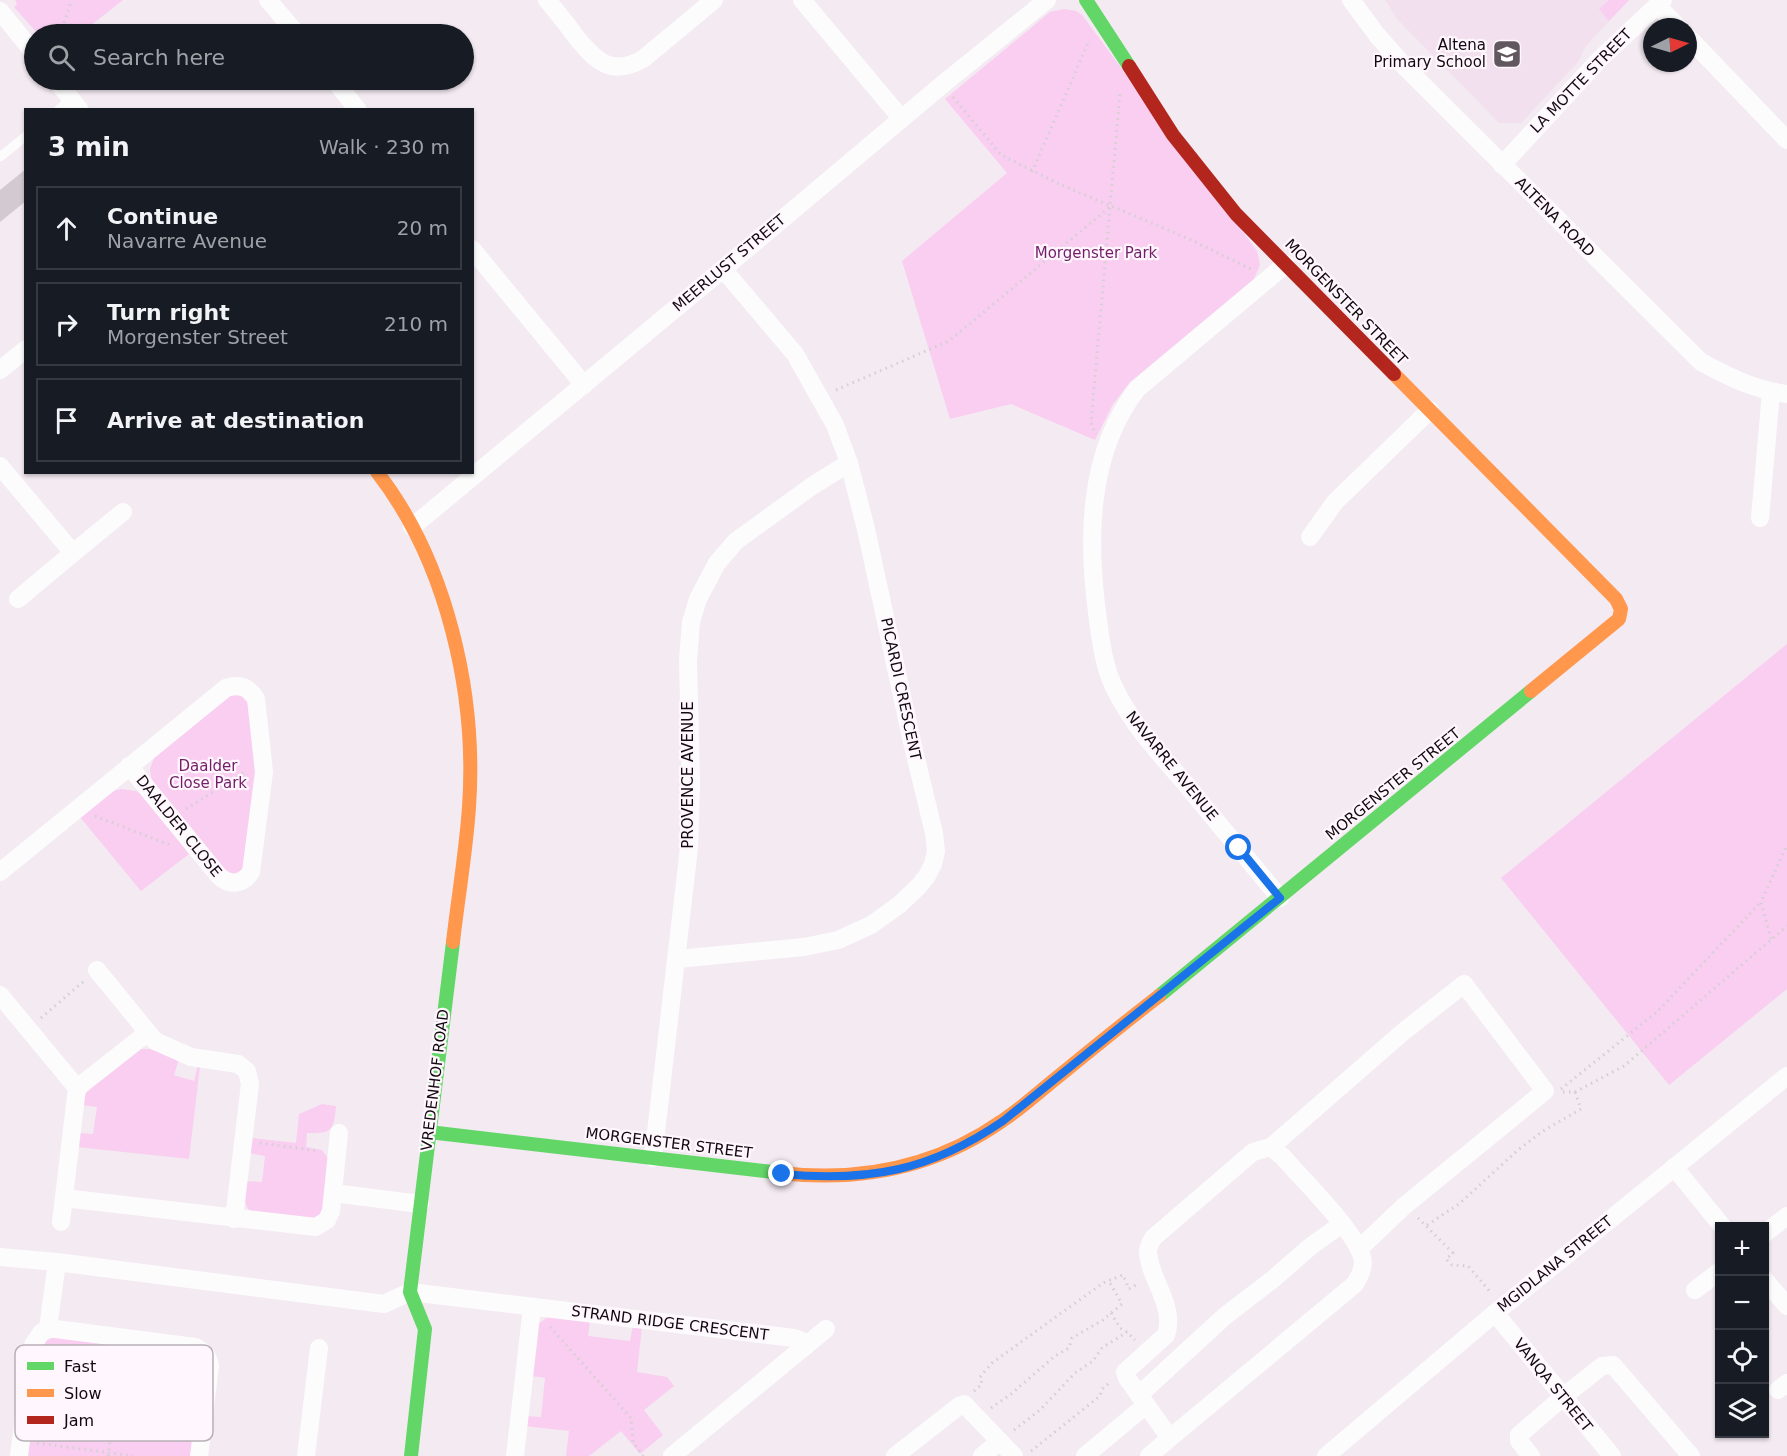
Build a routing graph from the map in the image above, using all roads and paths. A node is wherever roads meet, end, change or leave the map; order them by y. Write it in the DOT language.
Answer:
graph roads {
  1 [pos="72,0"];
  2 [pos="268,0"];
  3 [pos="547,0"];
  4 [pos="714,0"];
  5 [pos="802,0"];
  6 [pos="1047,0"];
  7 [pos="1086,0"];
  8 [pos="1350,0"];
  9 [pos="1660,3"];
  10 [pos="0,11"];
  11 [pos="1671,18"];
  12 [pos="1098,19"];
  13 [pos="64,24"];
  14 [pos="288,24"];
  15 [pos="24,41"];
  16 [pos="1697,47"];
  17 [pos="1131,71"];
  18 [pos="942,84"];
  19 [pos="61,90"];
  20 [pos="342,90"];
  21 [pos="70,106"];
  22 [pos="356,108"];
  23 [pos="901,118"];
  24 [pos="24,138"];
  25 [pos="1787,140"];
  26 [pos="0,157"];
  27 [pos="1502,165"];
  28 [pos="1032,171"];
  29 [pos="1111,206"];
  30 [pos="474,251"];
  31 [pos="1286,264"];
  32 [pos="723,269"];
  33 [pos="1264,283"];
  34 [pos="24,351"];
  35 [pos="0,370"];
  36 [pos="584,385"];
  37 [pos="1779,393"];
  38 [pos="820,396"];
  39 [pos="1430,410"];
  40 [pos="1104,454"];
  41 [pos="849,463"];
  42 [pos="0,466"];
  43 [pos="379,474"];
  44 [pos="123,513"];
  45 [pos="1760,518"];
  46 [pos="412,527"];
  47 [pos="1310,537"];
  48 [pos="73,554"];
  49 [pos="18,599"];
  50 [pos="263,760"];
  51 [pos="129,766"];
  52 [pos="81,806"];
  53 [pos="171,818"];
  54 [pos="1787,846"];
  55 [pos="196,848"];
  56 [pos="0,872"];
  57 [pos="1280,898"];
  58 [pos="1761,902"];
  59 [pos="1787,926"];
  60 [pos="1771,939"];
  61 [pos="677,959"];
  62 [pos="97,970"];
  63 [pos="0,995"];
  64 [pos="28,1029"];
  65 [pos="147,1033"];
  66 [pos="1787,1076"];
  67 [pos="77,1088"];
  68 [pos="1575,1092"];
  69 [pos="429,1132"];
  70 [pos="339,1133"];
  71 [pos="243,1142"];
  72 [pos="1271,1147"];
  73 [pos="337,1154"];
  74 [pos="653,1158"];
  75 [pos="1674,1167"];
  76 [pos="333,1193"];
  77 [pos="64,1198"];
  78 [pos="420,1204"];
  79 [pos="1403,1207"];
  80 [pos="1787,1216"];
  81 [pos="234,1219"];
  82 [pos="61,1222"];
  83 [pos="1718,1222"];
  84 [pos="1342,1224"];
  85 [pos="1427,1225"];
  86 [pos="1769,1230"];
  87 [pos="1359,1249"];
  88 [pos="0,1257"];
  89 [pos="57,1262"];
  90 [pos="1155,1274"];
  91 [pos="1715,1274"];
  92 [pos="1109,1281"];
  93 [pos="1769,1285"];
  94 [pos="1695,1290"];
  95 [pos="410,1292"];
  96 [pos="1787,1306"];
  97 [pos="532,1307"];
  98 [pos="1112,1312"];
  99 [pos="1495,1313"];
  100 [pos="48,1328"];
  101 [pos="826,1329"];
  102 [pos="1127,1332"];
  103 [pos="123,1338"];
  104 [pos="33,1345"];
  105 [pos="122,1345"];
  106 [pos="179,1345"];
  107 [pos="806,1346"];
  108 [pos="319,1348"];
  109 [pos="1146,1353"];
  110 [pos="1125,1372"];
  111 [pos="1563,1397"];
  112 [pos="1143,1400"];
  113 [pos="964,1404"];
  114 [pos="977,1418"];
  115 [pos="1170,1438"];
  116 [pos="201,1441"];
  117 [pos="1000,1441"];
  118 [pos="20,1449"];
  119 [pos="108,1455"];
  120 [pos="133,1456"];
  121 [pos="199,1456"];
  122 [pos="306,1456"];
  123 [pos="411,1456"];
  124 [pos="515,1456"];
  125 [pos="643,1456"];
  126 [pos="672,1456"];
  127 [pos="895,1456"];
  128 [pos="982,1456"];
  129 [pos="1014,1456"];
  130 [pos="1024,1456"];
  131 [pos="1085,1456"];
  132 [pos="1149,1456"];
  133 [pos="1326,1456"];
  134 [pos="1531,1456"];
  135 [pos="1612,1456"];
  136 [pos="1691,1456"];
  1 -- 13 [label="path"];
  2 -- 14 [label="street"];
  3 -- 4 [label="street"];
  5 -- 23 [label="street"];
  6 -- 18 [label="street, MEERLUST STREET"];
  7 -- 12 [label="street, MORGENSTER STREET"];
  8 -- 27 [label="street, ALTENA ROAD"];
  9 -- 11 [label="street"];
  9 -- 27 [label="street, LA MOTTE STREET"];
  10 -- 15 [label="street"];
  12 -- 17 [label="street, MORGENSTER STREET"];
  12 -- 28 [label="path"];
  16 -- 25 [label="street"];
  17 -- 29 [label="path"];
  17 -- 31 [label="street, MORGENSTER STREET"];
  18 -- 23 [label="street, MEERLUST STREET"];
  18 -- 28 [label="path"];
  19 -- 21 [label="street"];
  20 -- 22 [label="street"];
  23 -- 32 [label="street, MEERLUST STREET"];
  24 -- 26 [label="lane"];
  27 -- 37 [label="street, ALTENA ROAD"];
  28 -- 29 [label="path"];
  29 -- 33 [label="path"];
  29 -- 38 [label="path"];
  29 -- 40 [label="path"];
  30 -- 36 [label="street"];
  31 -- 33 [label="street, NAVARRE AVENUE"];
  31 -- 39 [label="street, MORGENSTER STREET"];
  32 -- 36 [label="street, MEERLUST STREET"];
  32 -- 38 [label="street, PICARDI CRESCENT"];
  33 -- 40 [label="street, NAVARRE AVENUE"];
  34 -- 35 [label="street"];
  36 -- 46 [label="street, MEERLUST STREET"];
  37 -- 45 [label="street"];
  38 -- 41 [label="street, PICARDI CRESCENT"];
  39 -- 47 [label="street"];
  39 -- 57 [label="street, MORGENSTER STREET"];
  40 -- 57 [label="street, NAVARRE AVENUE"];
  41 -- 61 [label="street, PROVENCE AVENUE"];
  41 -- 61 [label="street, PICARDI CRESCENT"];
  42 -- 48 [label="street"];
  43 -- 46 [label="street, VREDENHOF ROAD"];
  44 -- 48 [label="street"];
  46 -- 69 [label="street, VREDENHOF ROAD"];
  48 -- 49 [label="street"];
  50 -- 51 [label="street, DAALDER CLOSE"];
  50 -- 53 [label="path"];
  50 -- 55 [label="street, DAALDER CLOSE"];
  51 -- 52 [label="street, DAALDER CLOSE"];
  51 -- 53 [label="street, DAALDER CLOSE"];
  52 -- 55 [label="path"];
  52 -- 56 [label="street, DAALDER CLOSE"];
  53 -- 55 [label="street, DAALDER CLOSE"];
  54 -- 58 [label="path"];
  57 -- 74 [label="street, MORGENSTER STREET"];
  58 -- 60 [label="path"];
  58 -- 68 [label="path"];
  59 -- 60 [label="path"];
  60 -- 68 [label="path"];
  61 -- 74 [label="street, PROVENCE AVENUE"];
  62 -- 64 [label="path"];
  62 -- 65 [label="street"];
  63 -- 64 [label="street"];
  64 -- 67 [label="street"];
  65 -- 67 [label="street"];
  65 -- 71 [label="street"];
  66 -- 75 [label="street, MGIDLANA STREET"];
  67 -- 77 [label="street"];
  68 -- 85 [label="path"];
  69 -- 74 [label="street, MORGENSTER STREET"];
  69 -- 78 [label="street, VREDENHOF ROAD"];
  70 -- 73 [label="street"];
  71 -- 73 [label="path"];
  71 -- 81 [label="street"];
  72 -- 79 [label="street"];
  72 -- 84 [label="street"];
  72 -- 90 [label="street"];
  73 -- 76 [label="street"];
  75 -- 83 [label="street"];
  75 -- 99 [label="street, MGIDLANA STREET"];
  76 -- 78 [label="street"];
  76 -- 81 [label="street"];
  77 -- 81 [label="street"];
  77 -- 82 [label="street"];
  78 -- 95 [label="street, VREDENHOF ROAD"];
  79 -- 85 [label="path"];
  79 -- 87 [label="street"];
  80 -- 86 [label="street"];
  84 -- 87 [label="street"];
  84 -- 112 [label="street"];
  85 -- 99 [label="path"];
  87 -- 115 [label="street"];
  88 -- 89 [label="street"];
  89 -- 95 [label="street"];
  89 -- 100 [label="street"];
  90 -- 92 [label="path"];
  90 -- 109 [label="street"];
  91 -- 94 [label="street"];
  92 -- 98 [label="path"];
  92 -- 113 [label="path"];
  93 -- 96 [label="street"];
  95 -- 97 [label="street, STRAND RIDGE CRESCENT"];
  95 -- 123 [label="street"];
  97 -- 107 [label="street, STRAND RIDGE CRESCENT"];
  97 -- 124 [label="street"];
  97 -- 125 [label="path"];
  98 -- 102 [label="path"];
  98 -- 114 [label="path"];
  99 -- 111 [label="street, VANQA STREET"];
  99 -- 133 [label="street, MGIDLANA STREET"];
  100 -- 103 [label="street"];
  100 -- 104 [label="street"];
  101 -- 107 [label="street"];
  102 -- 109 [label="path"];
  102 -- 117 [label="path"];
  103 -- 105 [label="path"];
  103 -- 106 [label="street"];
  107 -- 126 [label="street"];
  108 -- 122 [label="street"];
  109 -- 110 [label="street"];
  110 -- 112 [label="street"];
  110 -- 130 [label="path"];
  111 -- 134 [label="street"];
  111 -- 135 [label="street, VANQA STREET"];
  111 -- 136 [label="street"];
  112 -- 115 [label="street"];
  112 -- 131 [label="street"];
  113 -- 114 [label="street"];
  113 -- 127 [label="street"];
  114 -- 117 [label="street"];
  115 -- 132 [label="street"];
  116 -- 121 [label="street"];
  117 -- 128 [label="street"];
  117 -- 129 [label="street"];
  118 -- 119 [label="path"];
  119 -- 120 [label="path"];
}
